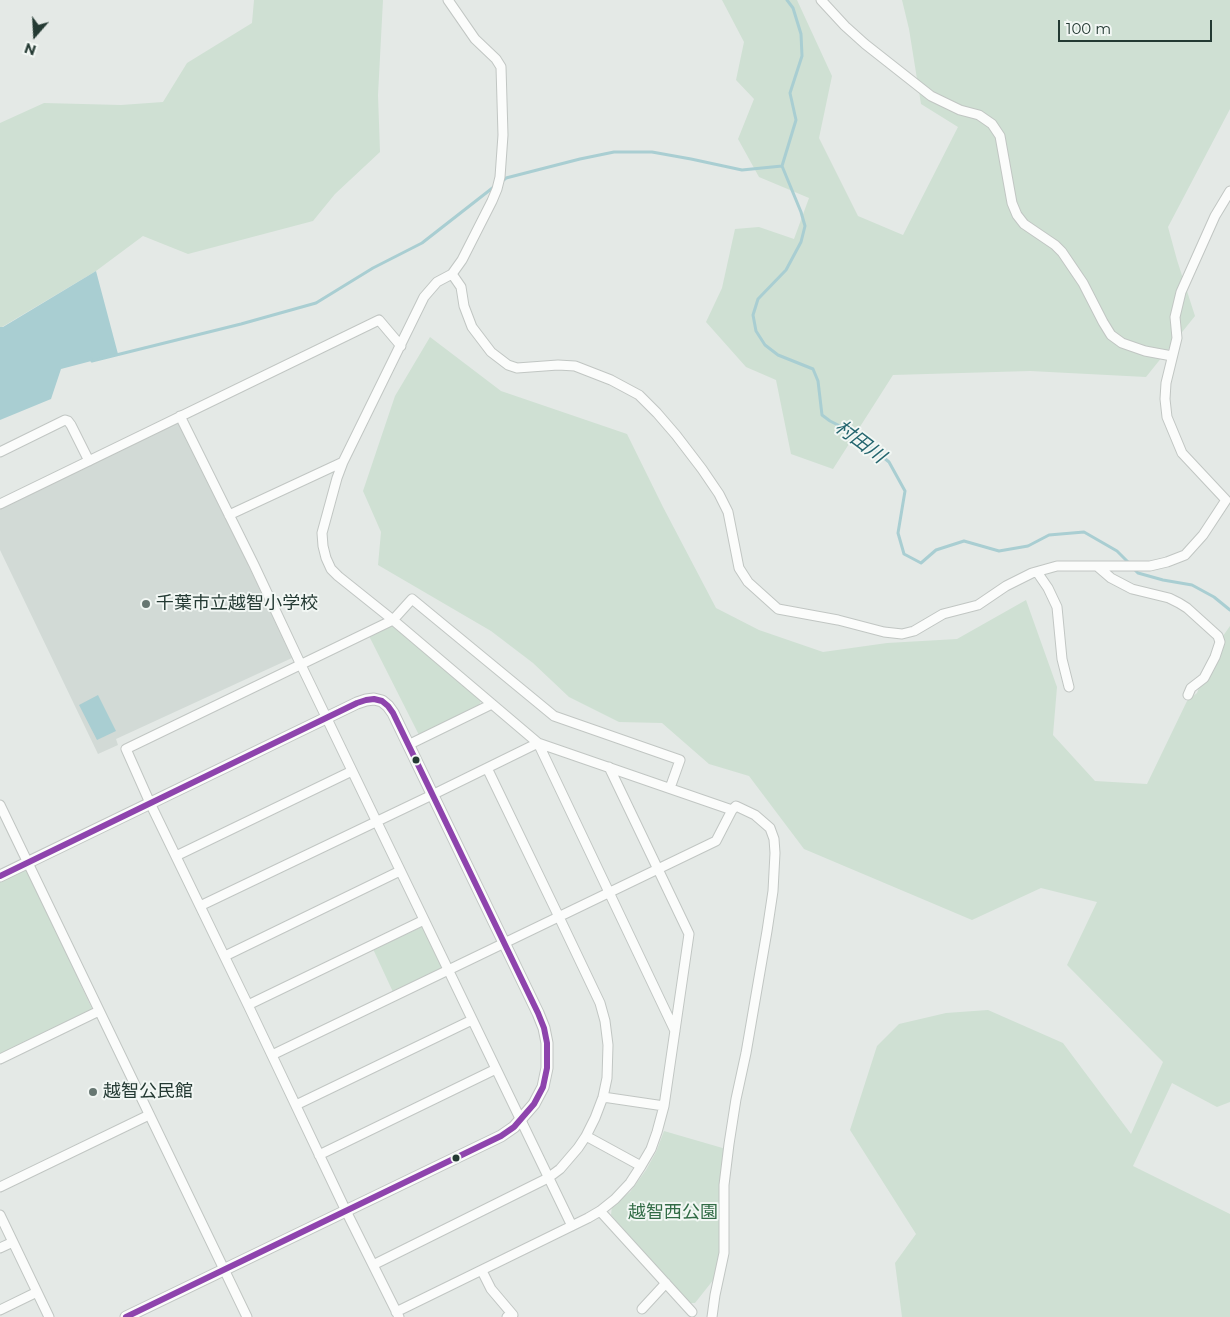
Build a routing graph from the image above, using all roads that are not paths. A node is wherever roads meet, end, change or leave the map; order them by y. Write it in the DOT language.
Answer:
graph roads {
  1 [pos="448,0"];
  2 [pos="821,0"];
  3 [pos="1230,191"];
  4 [pos="452,274"];
  5 [pos="401,346"];
  6 [pos="1172,356"];
  7 [pos="180,416"];
  8 [pos="0,452"];
  9 [pos="89,461"];
  10 [pos="343,462"];
  11 [pos="0,504"];
  12 [pos="230,515"];
  13 [pos="1100,566"];
  14 [pos="1037,572"];
  15 [pos="393,620"];
  16 [pos="301,665"];
  17 [pos="1069,687"];
  18 [pos="1188,695"];
  19 [pos="492,704"];
  20 [pos="326,718"];
  21 [pos="538,743"];
  22 [pos="408,745"];
  23 [pos="609,767"];
  24 [pos="487,768"];
  25 [pos="352,771"];
  26 [pos="670,788"];
  27 [pos="432,795"];
  28 [pos="150,803"];
  29 [pos="0,805"];
  30 [pos="732,810"];
  31 [pos="376,821"];
  32 [pos="176,856"];
  33 [pos="28,862"];
  34 [pos="658,869"];
  35 [pos="400,871"];
  36 [pos="0,876"];
  37 [pos="608,893"];
  38 [pos="200,906"];
  39 [pos="559,916"];
  40 [pos="424,920"];
  41 [pos="504,943"];
  42 [pos="224,956"];
  43 [pos="448,970"];
  44 [pos="248,1005"];
  45 [pos="99,1011"];
  46 [pos="472,1020"];
  47 [pos="675,1032"];
  48 [pos="272,1055"];
  49 [pos="0,1059"];
  50 [pos="496,1069"];
  51 [pos="603,1097"];
  52 [pos="296,1105"];
  53 [pos="664,1106"];
  54 [pos="149,1115"];
  55 [pos="521,1121"];
  56 [pos="586,1136"];
  57 [pos="319,1155"];
  58 [pos="642,1166"];
  59 [pos="548,1178"];
  60 [pos="0,1186"];
  61 [pos="346,1211"];
  62 [pos="600,1211"];
  63 [pos="0,1215"];
  64 [pos="572,1226"];
  65 [pos="13,1242"];
  66 [pos="0,1248"];
  67 [pos="373,1265"];
  68 [pos="224,1270"];
  69 [pos="482,1271"];
  70 [pos="666,1283"];
  71 [pos="37,1292"];
  72 [pos="642,1309"];
  73 [pos="0,1310"];
  74 [pos="692,1312"];
  75 [pos="398,1315"];
  76 [pos="49,1317"];
  77 [pos="126,1317"];
  78 [pos="247,1317"];
  79 [pos="507,1317"];
  80 [pos="712,1317"];
  1 -- 4 [label="street"];
  2 -- 6 [label="street"];
  3 -- 6 [label="street"];
  4 -- 5 [label="street"];
  4 -- 14 [label="street"];
  5 -- 7 [label="street"];
  5 -- 10 [label="street"];
  6 -- 13 [label="street"];
  7 -- 9 [label="street"];
  7 -- 12 [label="street"];
  8 -- 9 [label="street"];
  9 -- 11 [label="street"];
  10 -- 12 [label="street"];
  10 -- 15 [label="street"];
  12 -- 16 [label="street"];
  13 -- 14 [label="street"];
  13 -- 18 [label="street"];
  14 -- 17 [label="street"];
  15 -- 16 [label="street"];
  15 -- 19 [label="street"];
  15 -- 26 [label="street"];
  16 -- 20 [label="street"];
  16 -- 28 [label="street"];
  19 -- 21 [label="street"];
  19 -- 22 [label="street"];
  20 -- 22 [label="street"];
  20 -- 25 [label="street"];
  20 -- 28 [label="street"];
  21 -- 23 [label="street"];
  21 -- 24 [label="street"];
  21 -- 37 [label="street"];
  22 -- 27 [label="street"];
  23 -- 26 [label="street"];
  23 -- 34 [label="street"];
  24 -- 27 [label="street"];
  24 -- 39 [label="street"];
  25 -- 31 [label="street"];
  25 -- 32 [label="street"];
  26 -- 30 [label="street"];
  27 -- 31 [label="street"];
  27 -- 41 [label="street"];
  28 -- 32 [label="street"];
  28 -- 33 [label="street"];
  29 -- 33 [label="street"];
  30 -- 34 [label="street"];
  30 -- 80 [label="street"];
  31 -- 35 [label="street"];
  31 -- 38 [label="street"];
  32 -- 38 [label="street"];
  33 -- 36 [label="street"];
  33 -- 45 [label="street"];
  34 -- 37 [label="street"];
  34 -- 47 [label="street"];
  35 -- 40 [label="street"];
  35 -- 42 [label="street"];
  37 -- 39 [label="street"];
  37 -- 47 [label="street"];
  38 -- 42 [label="street"];
  39 -- 41 [label="street"];
  39 -- 51 [label="street"];
  40 -- 43 [label="street"];
  40 -- 44 [label="street"];
  41 -- 43 [label="street"];
  41 -- 55 [label="street"];
  42 -- 44 [label="street"];
  43 -- 46 [label="street"];
  43 -- 48 [label="street"];
  44 -- 48 [label="street"];
  45 -- 49 [label="street"];
  45 -- 54 [label="street"];
  46 -- 50 [label="street"];
  46 -- 52 [label="street"];
  47 -- 53 [label="street"];
  48 -- 52 [label="street"];
  50 -- 55 [label="street"];
  50 -- 57 [label="street"];
  51 -- 53 [label="street"];
  51 -- 56 [label="street"];
  52 -- 57 [label="street"];
  53 -- 58 [label="street"];
  54 -- 60 [label="street"];
  54 -- 68 [label="street"];
  55 -- 59 [label="street"];
  55 -- 61 [label="street"];
  56 -- 58 [label="street"];
  56 -- 59 [label="street"];
  57 -- 61 [label="street"];
  58 -- 62 [label="street"];
  59 -- 64 [label="street"];
  59 -- 67 [label="street"];
  61 -- 67 [label="street"];
  61 -- 68 [label="street"];
  62 -- 64 [label="street"];
  62 -- 70 [label="street"];
  63 -- 65 [label="street"];
  64 -- 69 [label="street"];
  65 -- 66 [label="street"];
  65 -- 71 [label="street"];
  67 -- 75 [label="street"];
  68 -- 77 [label="street"];
  68 -- 78 [label="street"];
  69 -- 75 [label="street"];
  69 -- 79 [label="street"];
  70 -- 72 [label="street"];
  70 -- 74 [label="street"];
  71 -- 73 [label="street"];
  71 -- 76 [label="street"];
}
